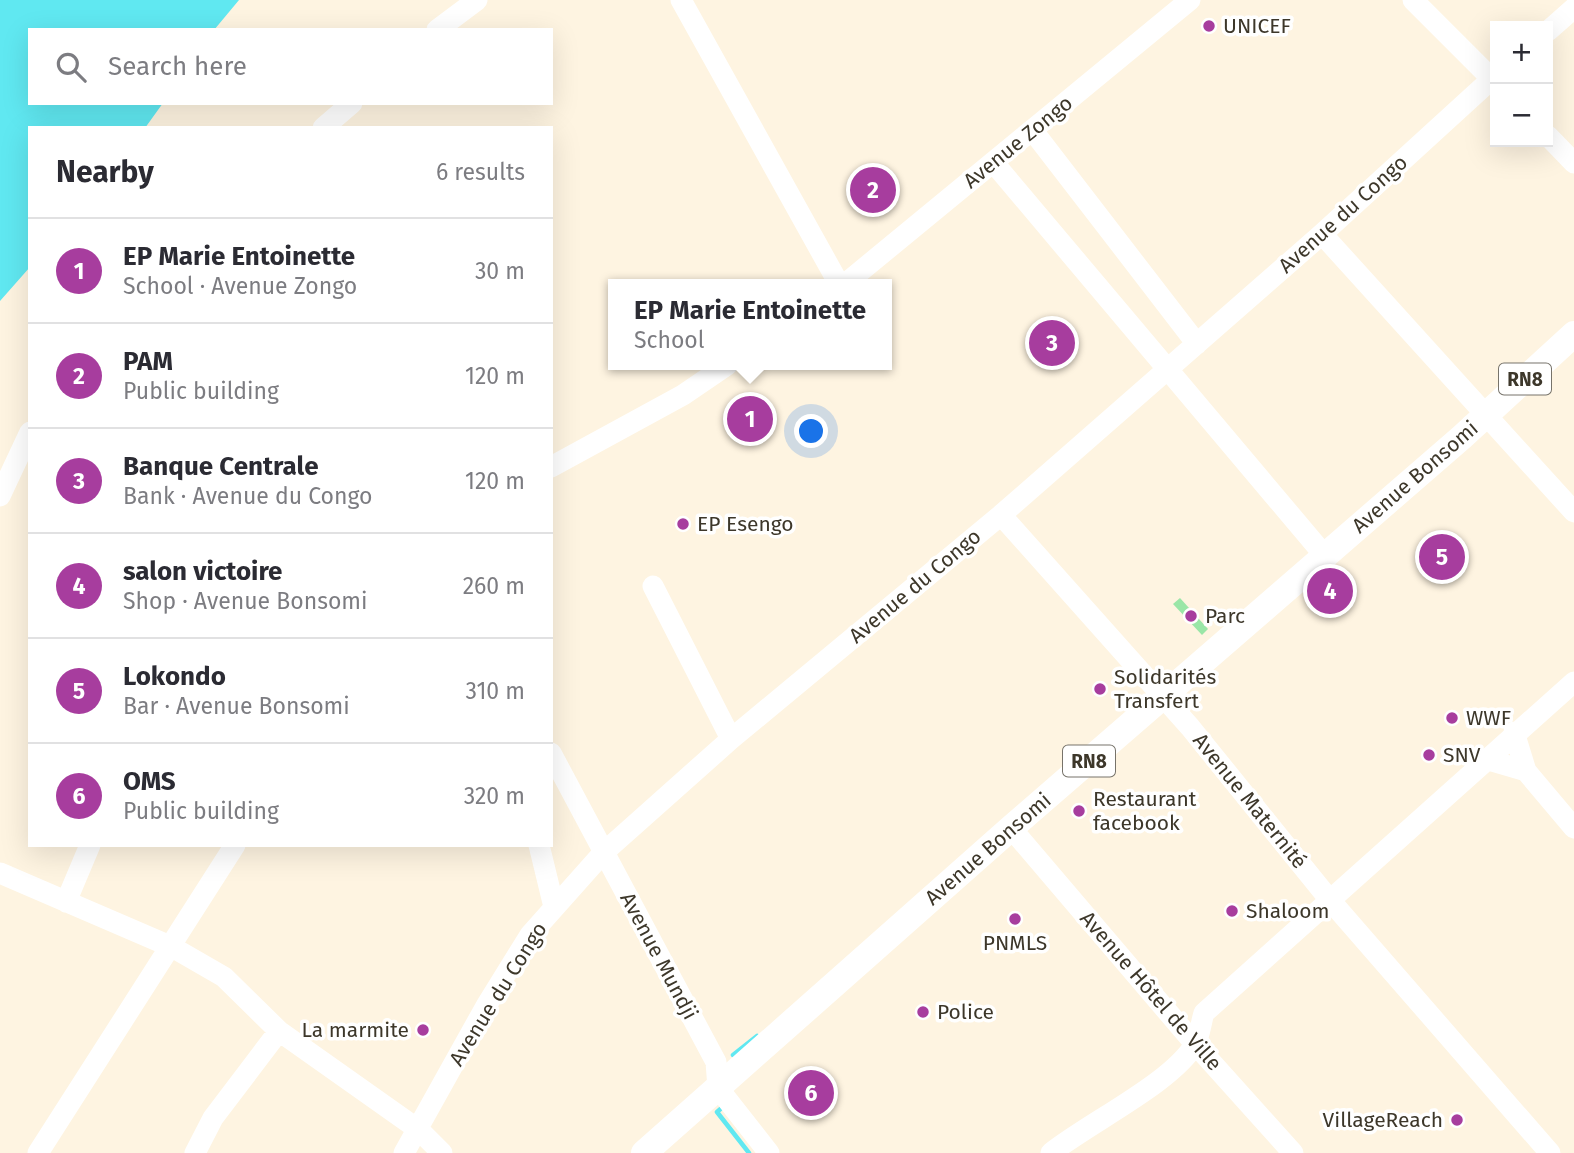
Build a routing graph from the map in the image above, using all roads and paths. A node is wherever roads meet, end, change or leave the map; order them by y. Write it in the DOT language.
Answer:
graph roads {
  1 [pos="477,0"];
  2 [pos="681,0"];
  3 [pos="1190,0"];
  4 [pos="1413,0"];
  5 [pos="1574,8"];
  6 [pos="1553,27"];
  7 [pos="440,28"];
  8 [pos="1490,75"];
  9 [pos="1490,83"];
  10 [pos="350,105"];
  11 [pos="325,126"];
  12 [pos="1033,131"];
  13 [pos="1553,141"];
  14 [pos="993,162"];
  15 [pos="1574,163"];
  16 [pos="1322,234"];
  17 [pos="836,279"];
  18 [pos="851,279"];
  19 [pos="1574,334"];
  20 [pos="1197,344"];
  21 [pos="1165,369"];
  22 [pos="720,370"];
  23 [pos="1485,414"];
  24 [pos="28,436"];
  25 [pos="553,466"];
  26 [pos="0,496"];
  27 [pos="1574,512"];
  28 [pos="1001,515"];
  29 [pos="1325,556"];
  30 [pos="653,586"];
  31 [pos="1574,682"];
  32 [pos="1163,698"];
  33 [pos="1514,732"];
  34 [pos="731,739"];
  35 [pos="553,757"];
  36 [pos="1485,759"];
  37 [pos="1525,772"];
  38 [pos="1012,828"];
  39 [pos="1574,828"];
  40 [pos="89,847"];
  41 [pos="234,847"];
  42 [pos="539,847"];
  43 [pos="603,853"];
  44 [pos="0,873"];
  45 [pos="1329,900"];
  46 [pos="66,902"];
  47 [pos="554,907"];
  48 [pos="172,947"];
  49 [pos="279,1031"];
  50 [pos="1195,1044"];
  51 [pos="718,1088"];
  52 [pos="419,1130"];
  53 [pos="38,1153"];
  54 [pos="195,1153"];
  55 [pos="404,1153"];
  56 [pos="442,1153"];
  57 [pos="645,1153"];
  58 [pos="768,1153"];
  59 [pos="1051,1153"];
  60 [pos="1293,1153"];
  61 [pos="1550,1153"];
  1 -- 7 [label="street"];
  2 -- 17 [label="street"];
  3 -- 12 [label="street, Avenue Zongo"];
  4 -- 8 [label="street"];
  5 -- 6 [label="street"];
  9 -- 16 [label="street, Avenue du Congo"];
  10 -- 11 [label="street"];
  12 -- 14 [label="street, Avenue Zongo"];
  12 -- 20 [label="street"];
  13 -- 15 [label="street"];
  14 -- 18 [label="street, Avenue Zongo"];
  14 -- 21 [label="street"];
  16 -- 20 [label="street, Avenue du Congo"];
  16 -- 23 [label="street"];
  19 -- 23 [label="main road, Avenue Bonsomi / RN8"];
  20 -- 21 [label="street, Avenue du Congo"];
  21 -- 28 [label="street, Avenue du Congo"];
  21 -- 29 [label="street"];
  22 -- 25 [label="street"];
  23 -- 27 [label="street"];
  23 -- 29 [label="main road, Avenue Bonsomi / RN8"];
  24 -- 26 [label="street"];
  28 -- 32 [label="street, Avenue Maternité"];
  28 -- 34 [label="street, Avenue du Congo"];
  29 -- 32 [label="main road, Avenue Bonsomi / RN8"];
  30 -- 34 [label="street"];
  31 -- 33 [label="street"];
  32 -- 38 [label="main road, Avenue Bonsomi / RN8"];
  32 -- 45 [label="street, Avenue Maternité"];
  33 -- 36 [label="street"];
  33 -- 37 [label="street"];
  34 -- 43 [label="street, Avenue du Congo"];
  35 -- 43 [label="street, Avenue Mundji"];
  36 -- 37 [label="street"];
  36 -- 45 [label="street"];
  37 -- 39 [label="street"];
  38 -- 50 [label="street, Avenue Hôtel de Ville"];
  38 -- 51 [label="main road, Avenue Bonsomi / RN8"];
  40 -- 46 [label="street"];
  41 -- 48 [label="street"];
  42 -- 47 [label="street"];
  43 -- 47 [label="street, Avenue du Congo"];
  43 -- 51 [label="street, Avenue Mundji"];
  44 -- 46 [label="street"];
  45 -- 50 [label="street"];
  45 -- 61 [label="street, Avenue Maternité"];
  46 -- 48 [label="street"];
  47 -- 52 [label="street, Avenue du Congo"];
  48 -- 49 [label="street"];
  48 -- 53 [label="street"];
  49 -- 52 [label="street"];
  49 -- 54 [label="street"];
  50 -- 59 [label="street"];
  50 -- 60 [label="street, Avenue Hôtel de Ville"];
  51 -- 57 [label="main road, RN8"];
  51 -- 58 [label="street, Avenue Mundji"];
  52 -- 55 [label="street, Avenue du Congo"];
  52 -- 56 [label="street"];
}
